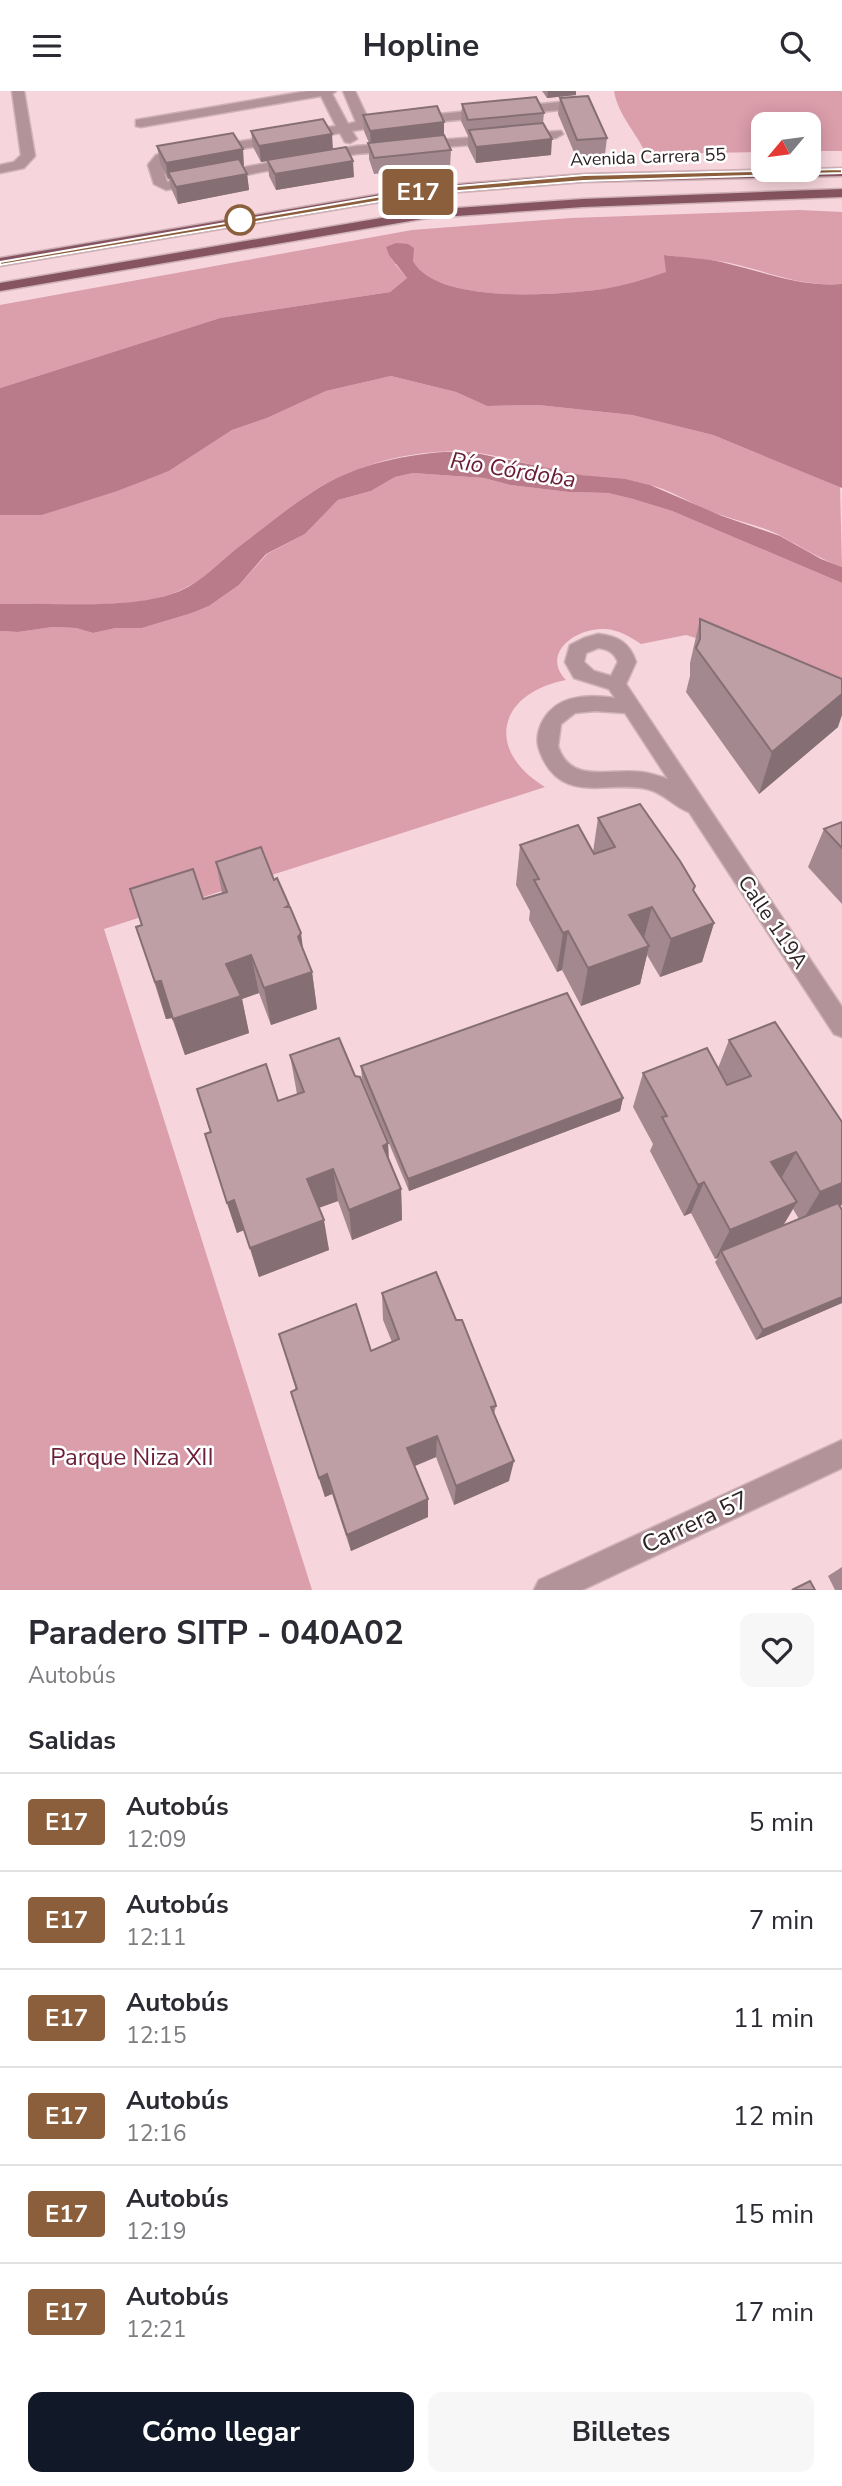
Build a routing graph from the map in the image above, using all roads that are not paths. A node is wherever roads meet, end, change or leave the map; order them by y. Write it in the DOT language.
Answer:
graph roads {
  1 [pos="18,91"];
  2 [pos="230,91"];
  3 [pos="327,91"];
  4 [pos="348,91"];
  5 [pos="581,104"];
  6 [pos="234,107"];
  7 [pos="547,107"];
  8 [pos="445,117"];
  9 [pos="141,123"];
  10 [pos="364,125"];
  11 [pos="343,127"];
  12 [pos="242,144"];
  13 [pos="456,146"];
  14 [pos="356,151"];
  15 [pos="0,169"];
  16 [pos="255,170"];
  17 [pos="842,172"];
  18 [pos="842,193"];
  19 [pos="0,262"];
  20 [pos="0,287"];
  21 [pos="616,684"];
  22 [pos="631,707"];
  23 [pos="704,817"];
  24 [pos="842,1027"];
  25 [pos="842,1454"];
  26 [pos="549,1590"];
  1 -- 15 [label="street"];
  2 -- 6 [label="street"];
  3 -- 6 [label="street"];
  3 -- 11 [label="street"];
  4 -- 10 [label="street"];
  5 -- 7 [label="street"];
  6 -- 9 [label="street"];
  7 -- 8 [label="street"];
  7 -- 13 [label="street"];
  8 -- 10 [label="street"];
  8 -- 13 [label="street"];
  10 -- 11 [label="street"];
  11 -- 12 [label="street"];
  11 -- 14 [label="street"];
  12 -- 16 [label="street"];
  12 -- 16 [label="street"];
  13 -- 14 [label="street"];
  14 -- 16 [label="street"];
  17 -- 19 [label="main road, Avenida Carrera 55"];
  18 -- 20 [label="main road, Avenida Carrera 55"];
  21 -- 22 [label="street, Calle 119A"];
  22 -- 23 [label="street, Calle 119A"];
  22 -- 23 [label="street, Calle 119A"];
  23 -- 24 [label="street, Calle 119A"];
  25 -- 26 [label="street, Carrera 57"];
}
